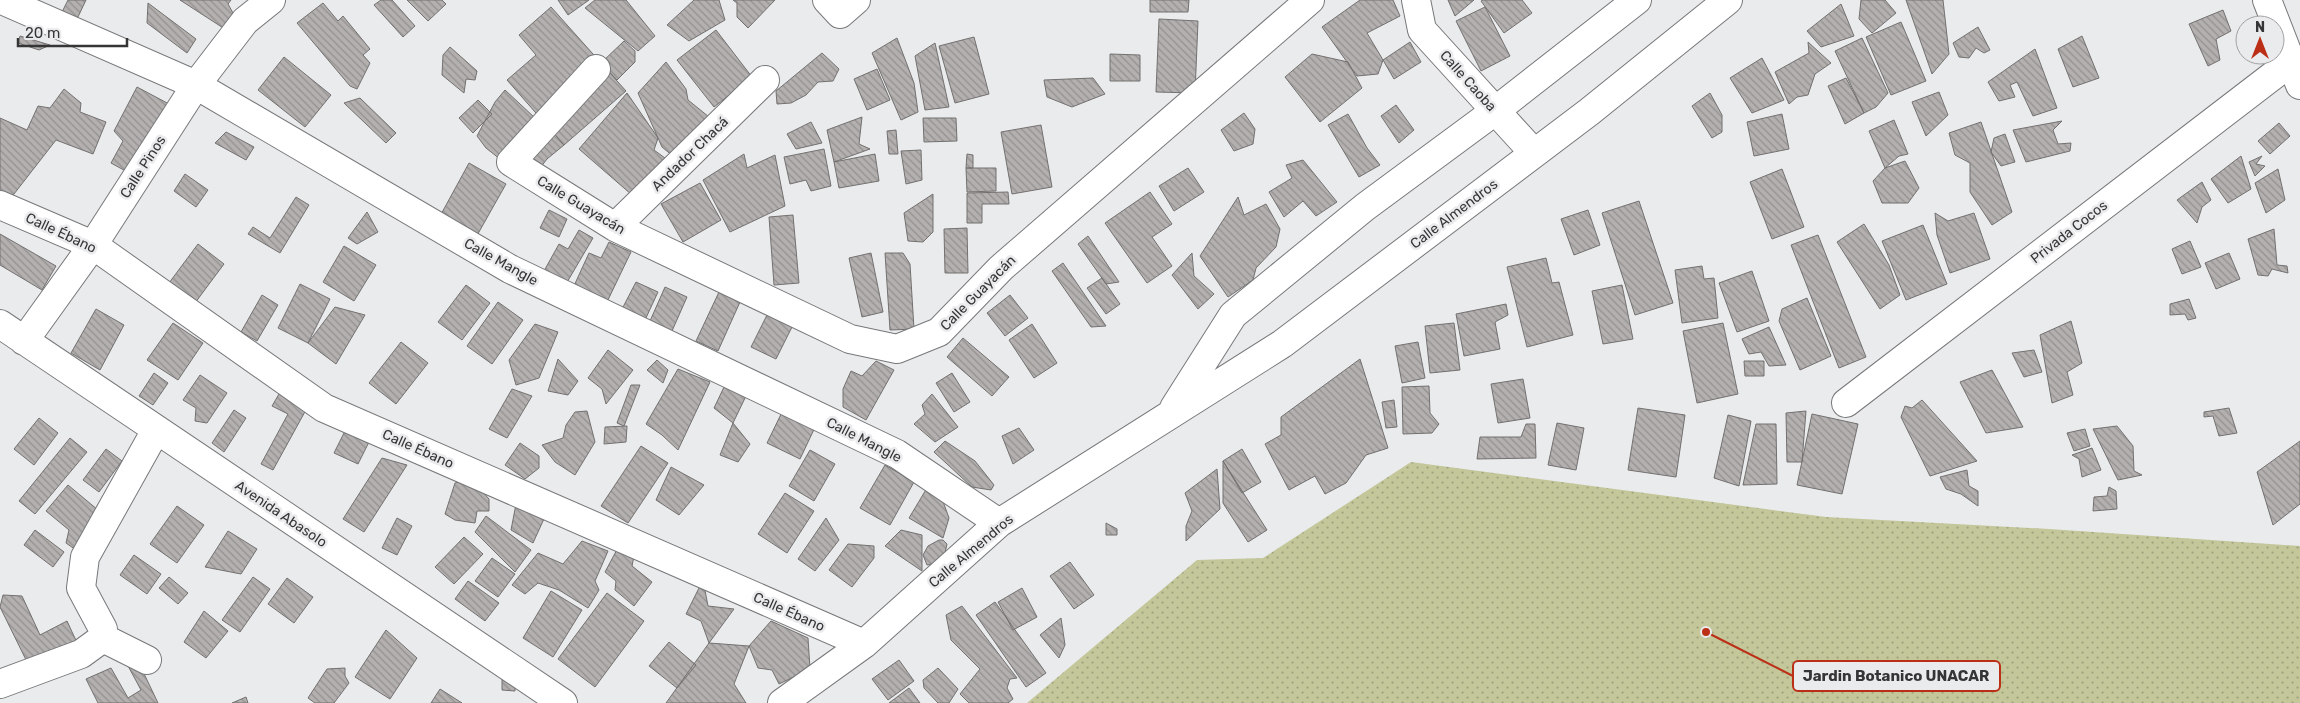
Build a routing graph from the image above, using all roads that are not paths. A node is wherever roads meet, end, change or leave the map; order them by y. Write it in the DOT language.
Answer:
graph roads {
  1 [pos="2,0"];
  2 [pos="271,0"];
  3 [pos="1310,0"];
  4 [pos="1416,0"];
  5 [pos="1637,0"];
  6 [pos="1728,0"];
  7 [pos="2267,0"];
  8 [pos="596,69"];
  9 [pos="2297,69"];
  10 [pos="765,80"];
  11 [pos="196,85"];
  12 [pos="1495,111"];
  13 [pos="1534,153"];
  14 [pos="0,205"];
  15 [pos="614,227"];
  16 [pos="93,245"];
  17 [pos="0,324"];
  18 [pos="24,341"];
  19 [pos="1846,403"];
  20 [pos="1170,414"];
  21 [pos="156,430"];
  22 [pos="999,523"];
  23 [pos="103,638"];
  24 [pos="864,644"];
  25 [pos="147,660"];
  26 [pos="0,684"];
  27 [pos="563,703"];
  28 [pos="782,703"];
  1 -- 11 [label="street, Calle Mangle"];
  2 -- 11 [label="street, Calle Pinos"];
  3 -- 15 [label="street, Calle Guayacán"];
  4 -- 12 [label="street, Calle Caoba"];
  5 -- 12 [label="street, Calle Almendros"];
  6 -- 13 [label="street, Calle Almendros"];
  7 -- 9 [label="street"];
  8 -- 15 [label="street, Calle Guayacán"];
  9 -- 19 [label="street, Privada Cocos"];
  10 -- 15 [label="street, Andador Chacá"];
  11 -- 16 [label="street, Calle Pinos"];
  11 -- 22 [label="street, Calle Mangle"];
  12 -- 13 [label="street, Calle Caoba"];
  12 -- 20 [label="street, Calle Almendros"];
  13 -- 20 [label="street, Calle Almendros"];
  14 -- 16 [label="street, Calle Ébano"];
  16 -- 18 [label="street, Calle Pinos"];
  16 -- 24 [label="street, Calle Ébano"];
  17 -- 18 [label="street, Avenida Abasolo"];
  18 -- 21 [label="street, Avenida Abasolo"];
  20 -- 22 [label="street, Calle Almendros"];
  21 -- 23 [label="street"];
  21 -- 27 [label="street, Avenida Abasolo"];
  22 -- 24 [label="street, Calle Almendros"];
  23 -- 25 [label="street"];
  23 -- 26 [label="street"];
  24 -- 28 [label="street, Calle Almendros"];
}
